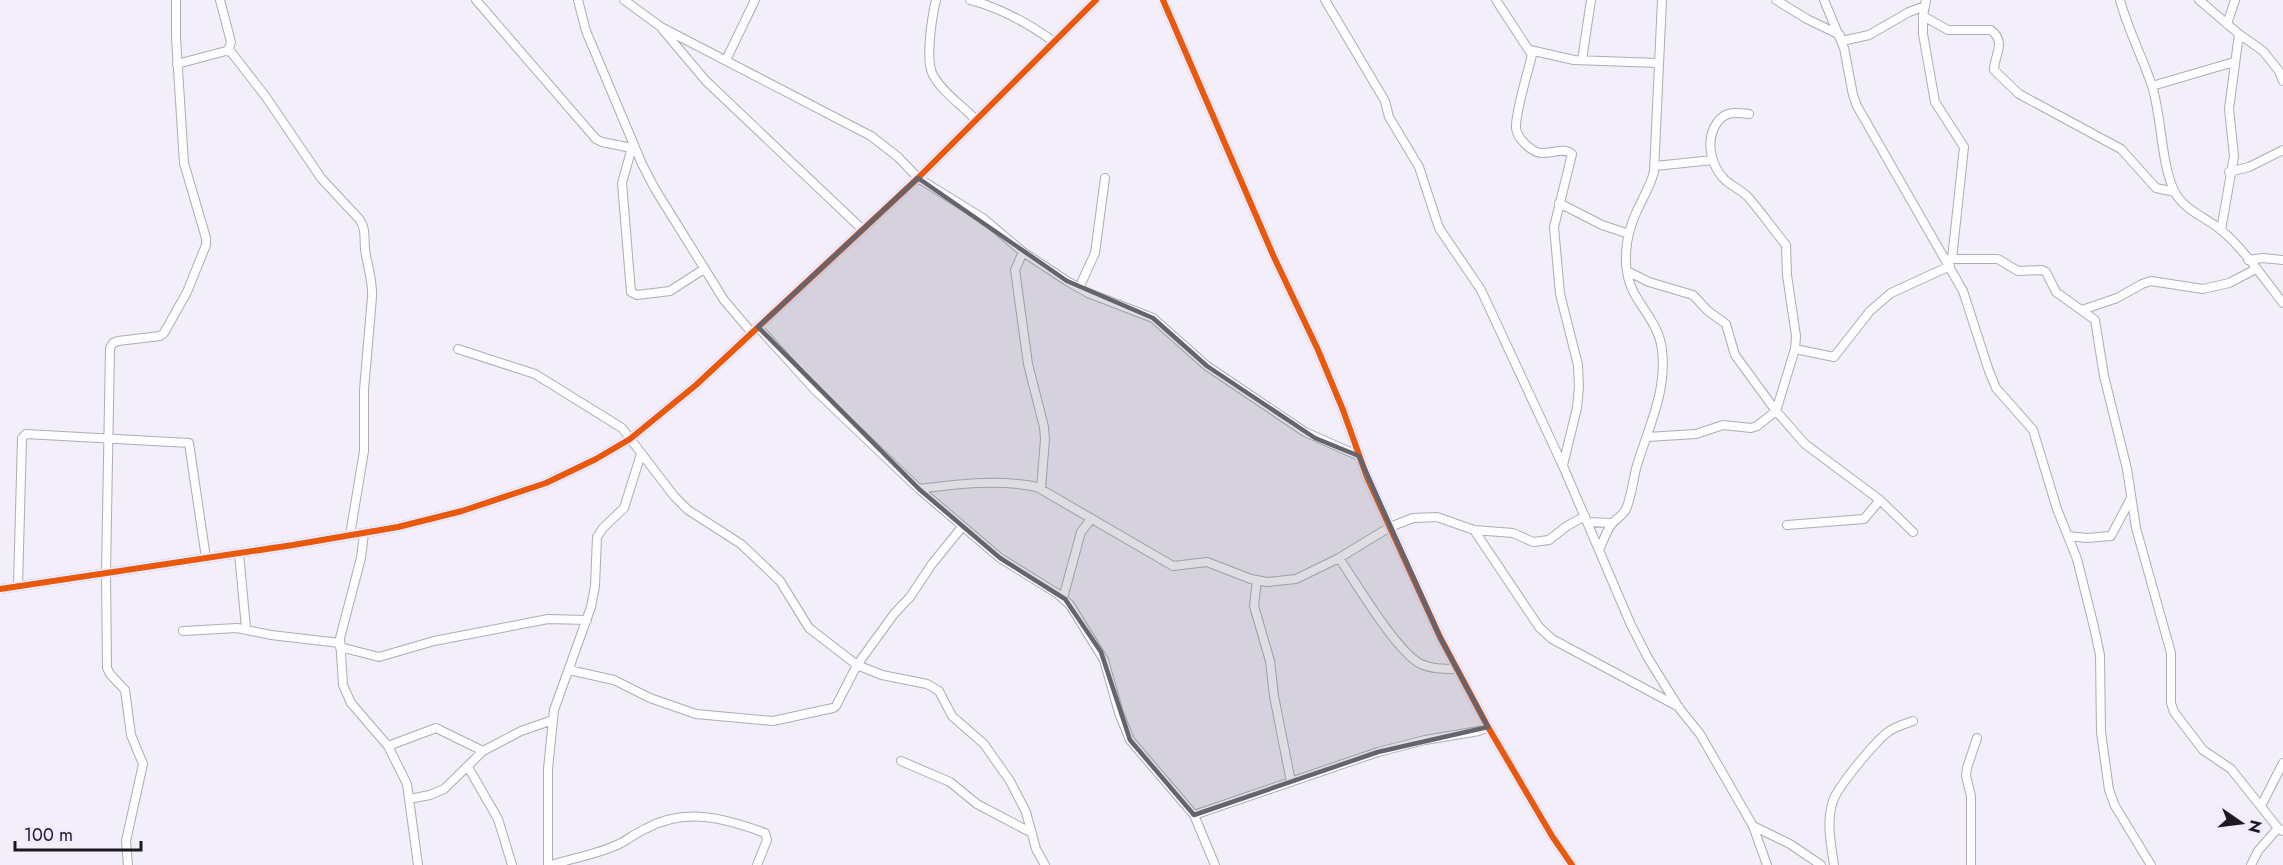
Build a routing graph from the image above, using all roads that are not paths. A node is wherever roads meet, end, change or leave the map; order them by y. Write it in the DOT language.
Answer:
graph roads {
  1 [pos="176,0"];
  2 [pos="220,0"];
  3 [pos="476,0"];
  4 [pos="578,0"];
  5 [pos="624,0"];
  6 [pos="756,0"];
  7 [pos="936,0"];
  8 [pos="970,0"];
  9 [pos="1096,0"];
  10 [pos="1163,0"];
  11 [pos="1325,0"];
  12 [pos="1496,0"];
  13 [pos="1591,0"];
  14 [pos="1662,0"];
  15 [pos="1776,0"];
  16 [pos="1824,0"];
  17 [pos="2120,0"];
  18 [pos="2199,0"];
  19 [pos="2235,0"];
  20 [pos="1926,3"];
  21 [pos="1923,16"];
  22 [pos="2227,24"];
  23 [pos="661,27"];
  24 [pos="2239,34"];
  25 [pos="1841,38"];
  26 [pos="1054,42"];
  27 [pos="228,51"];
  28 [pos="1530,51"];
  29 [pos="726,60"];
  30 [pos="1582,60"];
  31 [pos="2234,62"];
  32 [pos="1659,63"];
  33 [pos="177,64"];
  34 [pos="2283,81"];
  35 [pos="2152,86"];
  36 [pos="1749,114"];
  37 [pos="976,120"];
  38 [pos="633,146"];
  39 [pos="2283,150"];
  40 [pos="1713,160"];
  41 [pos="1655,166"];
  42 [pos="2229,172"];
  43 [pos="918,177"];
  44 [pos="1106,178"];
  45 [pos="2175,192"];
  46 [pos="1559,203"];
  47 [pos="862,230"];
  48 [pos="2221,230"];
  49 [pos="1629,234"];
  50 [pos="1023,252"];
  51 [pos="2248,260"];
  52 [pos="2283,260"];
  53 [pos="1949,261"];
  54 [pos="704,269"];
  55 [pos="2256,269"];
  56 [pos="1626,271"];
  57 [pos="1079,288"];
  58 [pos="2283,303"];
  59 [pos="2082,310"];
  60 [pos="755,330"];
  61 [pos="458,349"];
  62 [pos="1795,349"];
  63 [pos="1776,411"];
  64 [pos="1647,437"];
  65 [pos="630,439"];
  66 [pos="110,440"];
  67 [pos="641,454"];
  68 [pos="1359,456"];
  69 [pos="1563,466"];
  70 [pos="919,489"];
  71 [pos="1041,489"];
  72 [pos="2132,497"];
  73 [pos="1880,500"];
  74 [pos="1091,519"];
  75 [pos="1586,519"];
  76 [pos="1612,523"];
  77 [pos="1787,525"];
  78 [pos="962,527"];
  79 [pos="1390,527"];
  80 [pos="1474,530"];
  81 [pos="1913,532"];
  82 [pos="364,533"];
  83 [pos="350,535"];
  84 [pos="2068,536"];
  85 [pos="1599,550"];
  86 [pos="239,553"];
  87 [pos="206,558"];
  88 [pos="1339,558"];
  89 [pos="106,573"];
  90 [pos="1257,580"];
  91 [pos="18,586"];
  92 [pos="0,589"];
  93 [pos="1063,598"];
  94 [pos="587,620"];
  95 [pos="246,628"];
  96 [pos="183,631"];
  97 [pos="340,645"];
  98 [pos="857,665"];
  99 [pos="1456,669"];
  100 [pos="569,670"];
  101 [pos="1679,708"];
  102 [pos="553,720"];
  103 [pos="1913,721"];
  104 [pos="1488,727"];
  105 [pos="1977,738"];
  106 [pos="388,746"];
  107 [pos="483,751"];
  108 [pos="901,761"];
  109 [pos="2283,763"];
  110 [pos="468,767"];
  111 [pos="1291,782"];
  112 [pos="410,799"];
  113 [pos="2261,806"];
  114 [pos="1194,815"];
  115 [pos="1753,825"];
  116 [pos="2281,830"];
  117 [pos="1032,833"];
  118 [pos="510,864"];
  119 [pos="128,865"];
  120 [pos="418,865"];
  121 [pos="550,865"];
  122 [pos="757,865"];
  123 [pos="1045,865"];
  124 [pos="1215,865"];
  125 [pos="1572,865"];
  126 [pos="1767,865"];
  127 [pos="1821,865"];
  128 [pos="1834,865"];
  129 [pos="1971,865"];
  130 [pos="2151,865"];
  131 [pos="2251,865"];
  1 -- 33 [label="street"];
  2 -- 27 [label="street"];
  3 -- 38 [label="street"];
  4 -- 38 [label="street"];
  5 -- 23 [label="street"];
  6 -- 29 [label="street"];
  7 -- 37 [label="street"];
  8 -- 26 [label="street"];
  9 -- 26 [label="street"];
  10 -- 68 [label="street"];
  11 -- 69 [label="street"];
  12 -- 28 [label="street"];
  13 -- 30 [label="street"];
  14 -- 32 [label="street"];
  15 -- 25 [label="street"];
  16 -- 25 [label="street"];
  17 -- 35 [label="street"];
  18 -- 22 [label="street"];
  19 -- 22 [label="street"];
  20 -- 21 [label="street"];
  20 -- 25 [label="street"];
  21 -- 45 [label="street"];
  21 -- 53 [label="street"];
  22 -- 24 [label="street"];
  23 -- 29 [label="street"];
  23 -- 47 [label="street"];
  24 -- 31 [label="street"];
  24 -- 34 [label="street"];
  25 -- 53 [label="street"];
  26 -- 37 [label="street"];
  27 -- 33 [label="street"];
  27 -- 83 [label="street"];
  28 -- 30 [label="street"];
  28 -- 46 [label="street"];
  29 -- 43 [label="street"];
  30 -- 32 [label="street"];
  31 -- 35 [label="street"];
  31 -- 42 [label="street"];
  32 -- 41 [label="street"];
  33 -- 66 [label="street"];
  35 -- 45 [label="street"];
  36 -- 40 [label="street"];
  37 -- 43 [label="street"];
  38 -- 54 [label="street"];
  38 -- 54 [label="street"];
  39 -- 42 [label="street"];
  40 -- 41 [label="street"];
  40 -- 62 [label="street"];
  41 -- 49 [label="street"];
  42 -- 48 [label="street"];
  43 -- 47 [label="street"];
  43 -- 50 [label="street"];
  44 -- 57 [label="street"];
  45 -- 48 [label="street"];
  46 -- 49 [label="street"];
  46 -- 69 [label="street"];
  47 -- 60 [label="street"];
  48 -- 51 [label="street"];
  49 -- 56 [label="street"];
  50 -- 57 [label="street"];
  50 -- 71 [label="street"];
  51 -- 52 [label="street"];
  51 -- 55 [label="street"];
  53 -- 59 [label="street"];
  53 -- 62 [label="street"];
  53 -- 84 [label="street"];
  54 -- 60 [label="street"];
  55 -- 58 [label="street"];
  55 -- 59 [label="street"];
  56 -- 63 [label="street"];
  56 -- 64 [label="street"];
  57 -- 68 [label="street"];
  59 -- 72 [label="street"];
  60 -- 65 [label="street"];
  60 -- 70 [label="street"];
  61 -- 65 [label="street"];
  62 -- 63 [label="street"];
  63 -- 64 [label="street"];
  63 -- 73 [label="street"];
  64 -- 76 [label="street"];
  65 -- 67 [label="street"];
  65 -- 82 [label="street"];
  66 -- 87 [label="street"];
  66 -- 89 [label="street"];
  66 -- 91 [label="street"];
  67 -- 94 [label="street"];
  67 -- 98 [label="street"];
  68 -- 79 [label="street"];
  69 -- 75 [label="street"];
  70 -- 71 [label="street"];
  70 -- 78 [label="street"];
  71 -- 74 [label="street"];
  72 -- 84 [label="street"];
  72 -- 113 [label="street"];
  73 -- 77 [label="street"];
  73 -- 81 [label="street"];
  74 -- 90 [label="street"];
  74 -- 93 [label="street"];
  75 -- 76 [label="street"];
  75 -- 80 [label="street"];
  75 -- 85 [label="street"];
  76 -- 85 [label="street"];
  78 -- 93 [label="street"];
  78 -- 98 [label="street"];
  79 -- 80 [label="street"];
  79 -- 88 [label="street"];
  79 -- 99 [label="street"];
  80 -- 101 [label="street"];
  82 -- 83 [label="street"];
  82 -- 97 [label="street"];
  83 -- 86 [label="street"];
  84 -- 130 [label="street"];
  85 -- 101 [label="street"];
  86 -- 87 [label="street"];
  86 -- 95 [label="street"];
  87 -- 89 [label="street"];
  88 -- 90 [label="street"];
  88 -- 99 [label="street"];
  89 -- 91 [label="street"];
  89 -- 119 [label="street"];
  90 -- 111 [label="street"];
  91 -- 92 [label="street"];
  93 -- 114 [label="street"];
  94 -- 97 [label="street"];
  94 -- 100 [label="street"];
  95 -- 96 [label="street"];
  95 -- 97 [label="street"];
  97 -- 106 [label="street"];
  98 -- 100 [label="street"];
  98 -- 117 [label="street"];
  99 -- 104 [label="street"];
  100 -- 102 [label="street"];
  101 -- 115 [label="street"];
  102 -- 107 [label="street"];
  102 -- 121 [label="street"];
  103 -- 128 [label="street"];
  104 -- 111 [label="street"];
  104 -- 125 [label="street"];
  105 -- 129 [label="street"];
  106 -- 107 [label="street"];
  106 -- 112 [label="street"];
  107 -- 110 [label="street"];
  108 -- 117 [label="street"];
  109 -- 113 [label="street"];
  110 -- 112 [label="street"];
  110 -- 118 [label="street"];
  111 -- 114 [label="street"];
  112 -- 120 [label="street"];
  113 -- 116 [label="street"];
  114 -- 124 [label="street"];
  115 -- 126 [label="street"];
  115 -- 127 [label="street"];
  116 -- 131 [label="street"];
  117 -- 123 [label="street"];
  121 -- 122 [label="street"];
}
